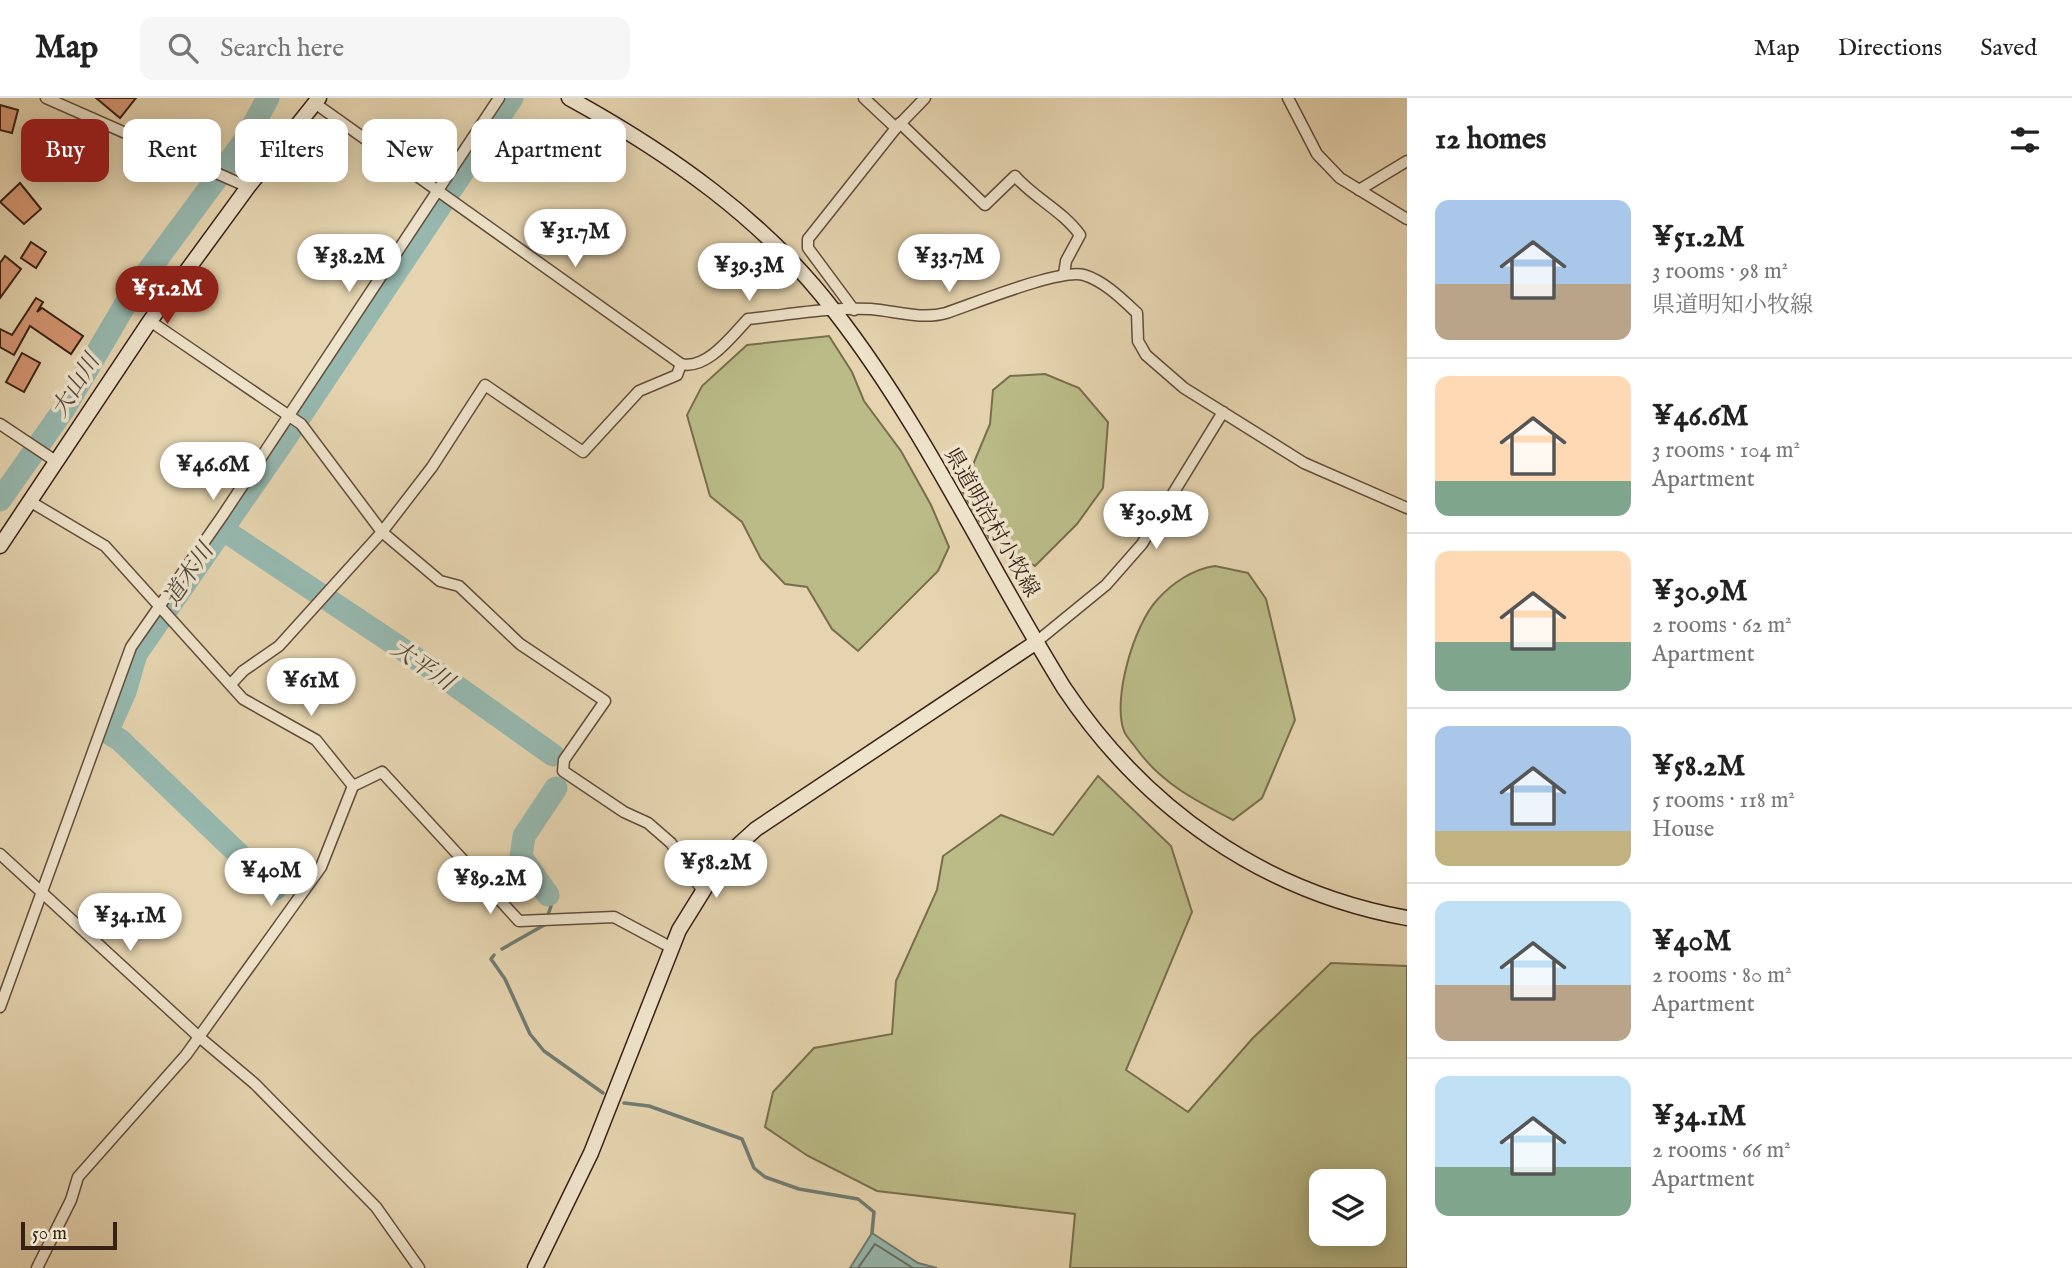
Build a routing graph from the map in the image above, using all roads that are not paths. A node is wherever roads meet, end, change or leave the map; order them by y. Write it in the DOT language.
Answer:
graph roads {
  1 [pos="46,98"];
  2 [pos="499,98"];
  3 [pos="569,98"];
  4 [pos="864,98"];
  5 [pos="925,98"];
  6 [pos="1288,98"];
  7 [pos="318,101"];
  8 [pos="898,125"];
  9 [pos="1407,161"];
  10 [pos="242,184"];
  11 [pos="1359,190"];
  12 [pos="439,192"];
  13 [pos="1407,219"];
  14 [pos="1064,274"];
  15 [pos="834,310"];
  16 [pos="854,310"];
  17 [pos="150,321"];
  18 [pos="681,364"];
  19 [pos="1223,412"];
  20 [pos="294,419"];
  21 [pos="0,424"];
  22 [pos="54,460"];
  23 [pos="30,502"];
  24 [pos="1407,508"];
  25 [pos="382,532"];
  26 [pos="0,546"];
  27 [pos="160,604"];
  28 [pos="1035,643"];
  29 [pos="232,683"];
  30 [pos="353,786"];
  31 [pos="0,854"];
  32 [pos="702,890"];
  33 [pos="41,892"];
  34 [pos="1407,918"];
  35 [pos="671,948"];
  36 [pos="0,1007"];
  37 [pos="198,1036"];
  38 [pos="37,1268"];
  39 [pos="419,1268"];
  40 [pos="535,1268"];
  1 -- 10 [label="street"];
  2 -- 12 [label="street"];
  3 -- 15 [label="main road, 県道明治村小牧線"];
  4 -- 8 [label="street"];
  5 -- 8 [label="street"];
  6 -- 11 [label="street"];
  7 -- 10 [label="main road"];
  7 -- 12 [label="street"];
  8 -- 14 [label="street"];
  8 -- 16 [label="street"];
  9 -- 11 [label="street"];
  10 -- 17 [label="main road"];
  11 -- 13 [label="street"];
  12 -- 18 [label="street"];
  12 -- 20 [label="street"];
  14 -- 16 [label="street"];
  14 -- 19 [label="street"];
  15 -- 16 [label="street"];
  15 -- 18 [label="street"];
  15 -- 28 [label="main road, 県道明治村小牧線"];
  17 -- 20 [label="street"];
  17 -- 22 [label="main road"];
  18 -- 25 [label="street"];
  19 -- 24 [label="street"];
  19 -- 28 [label="street"];
  20 -- 25 [label="street"];
  20 -- 27 [label="street"];
  21 -- 22 [label="street"];
  22 -- 23 [label="main road"];
  23 -- 26 [label="main road"];
  23 -- 27 [label="street"];
  25 -- 29 [label="street"];
  25 -- 32 [label="street"];
  27 -- 29 [label="street"];
  27 -- 33 [label="street"];
  28 -- 32 [label="main road"];
  28 -- 34 [label="main road, 県道明治村小牧線"];
  29 -- 30 [label="street"];
  30 -- 35 [label="street"];
  30 -- 37 [label="street"];
  31 -- 33 [label="street"];
  32 -- 35 [label="main road"];
  33 -- 36 [label="street"];
  33 -- 37 [label="street"];
  35 -- 40 [label="main road"];
  37 -- 38 [label="street"];
  37 -- 39 [label="street"];
}
